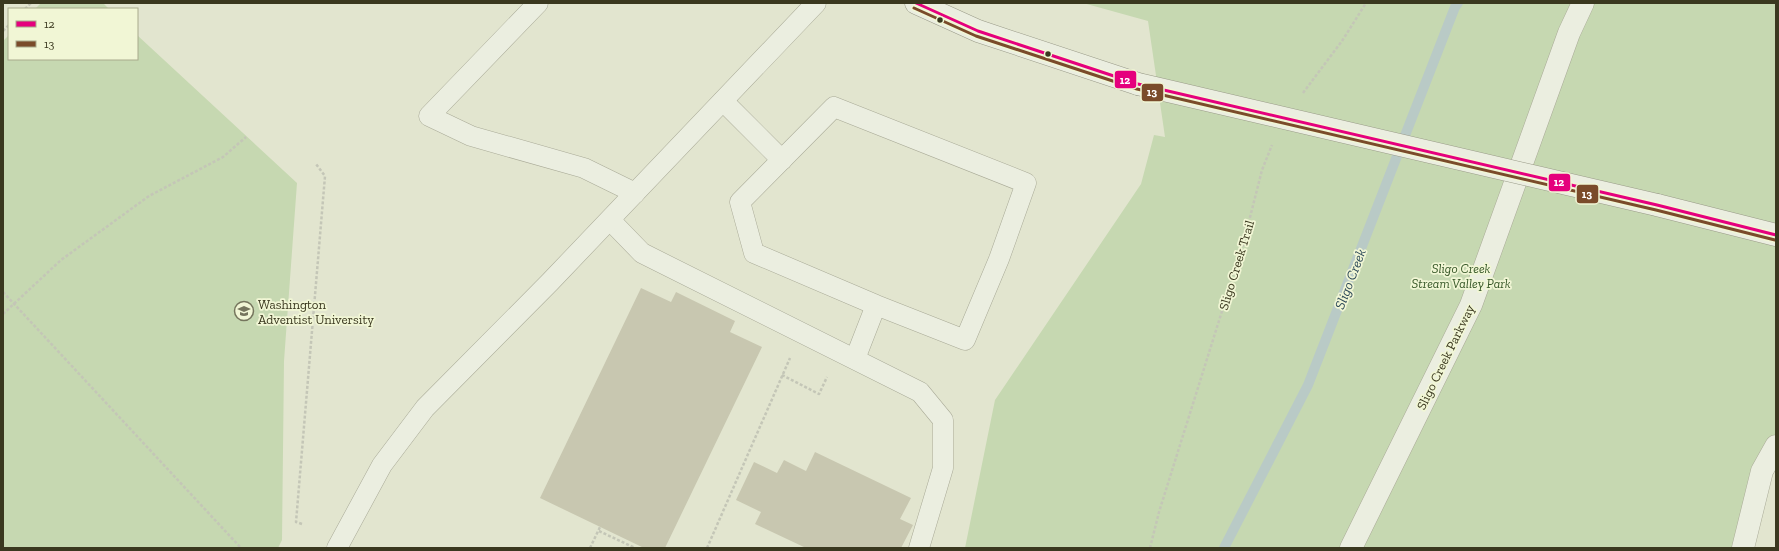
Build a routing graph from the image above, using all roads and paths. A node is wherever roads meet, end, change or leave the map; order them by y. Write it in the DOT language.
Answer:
graph roads {
  1 [pos="538,3"];
  2 [pos="816,3"];
  3 [pos="916,3"];
  4 [pos="1366,3"];
  5 [pos="1583,3"];
  6 [pos="1301,96"];
  7 [pos="723,101"];
  8 [pos="246,137"];
  9 [pos="1274,142"];
  10 [pos="782,160"];
  11 [pos="316,164"];
  12 [pos="635,193"];
  13 [pos="610,220"];
  14 [pos="1776,235"];
  15 [pos="3,292"];
  16 [pos="15,303"];
  17 [pos="876,306"];
  18 [pos="3,314"];
  19 [pos="801,332"];
  20 [pos="847,355"];
  21 [pos="782,375"];
  22 [pos="1776,446"];
  23 [pos="302,524"];
  24 [pos="600,527"];
  25 [pos="599,531"];
  26 [pos="241,548"];
  27 [pos="337,548"];
  28 [pos="590,548"];
  29 [pos="635,548"];
  30 [pos="707,548"];
  31 [pos="919,548"];
  32 [pos="1150,548"];
  33 [pos="1351,548"];
  34 [pos="1743,548"];
  1 -- 12 [label="lane"];
  2 -- 7 [label="lane"];
  3 -- 14 [label="main road, bridge"];
  4 -- 6 [label="path"];
  5 -- 33 [label="main road, Sligo Creek Parkway"];
  7 -- 10 [label="lane"];
  7 -- 12 [label="lane"];
  8 -- 16 [label="path"];
  9 -- 32 [label="path, Sligo Creek Trail"];
  10 -- 17 [label="lane"];
  10 -- 17 [label="lane"];
  11 -- 23 [label="path"];
  12 -- 13 [label="lane"];
  13 -- 19 [label="lane"];
  13 -- 27 [label="lane"];
  15 -- 16 [label="path"];
  16 -- 18 [label="path"];
  16 -- 26 [label="path"];
  17 -- 20 [label="lane"];
  19 -- 20 [label="lane"];
  19 -- 21 [label="path"];
  20 -- 21 [label="path"];
  20 -- 31 [label="lane"];
  21 -- 30 [label="path"];
  22 -- 34 [label="main road"];
  24 -- 25 [label="path"];
  25 -- 28 [label="path"];
  25 -- 29 [label="path"];
}
